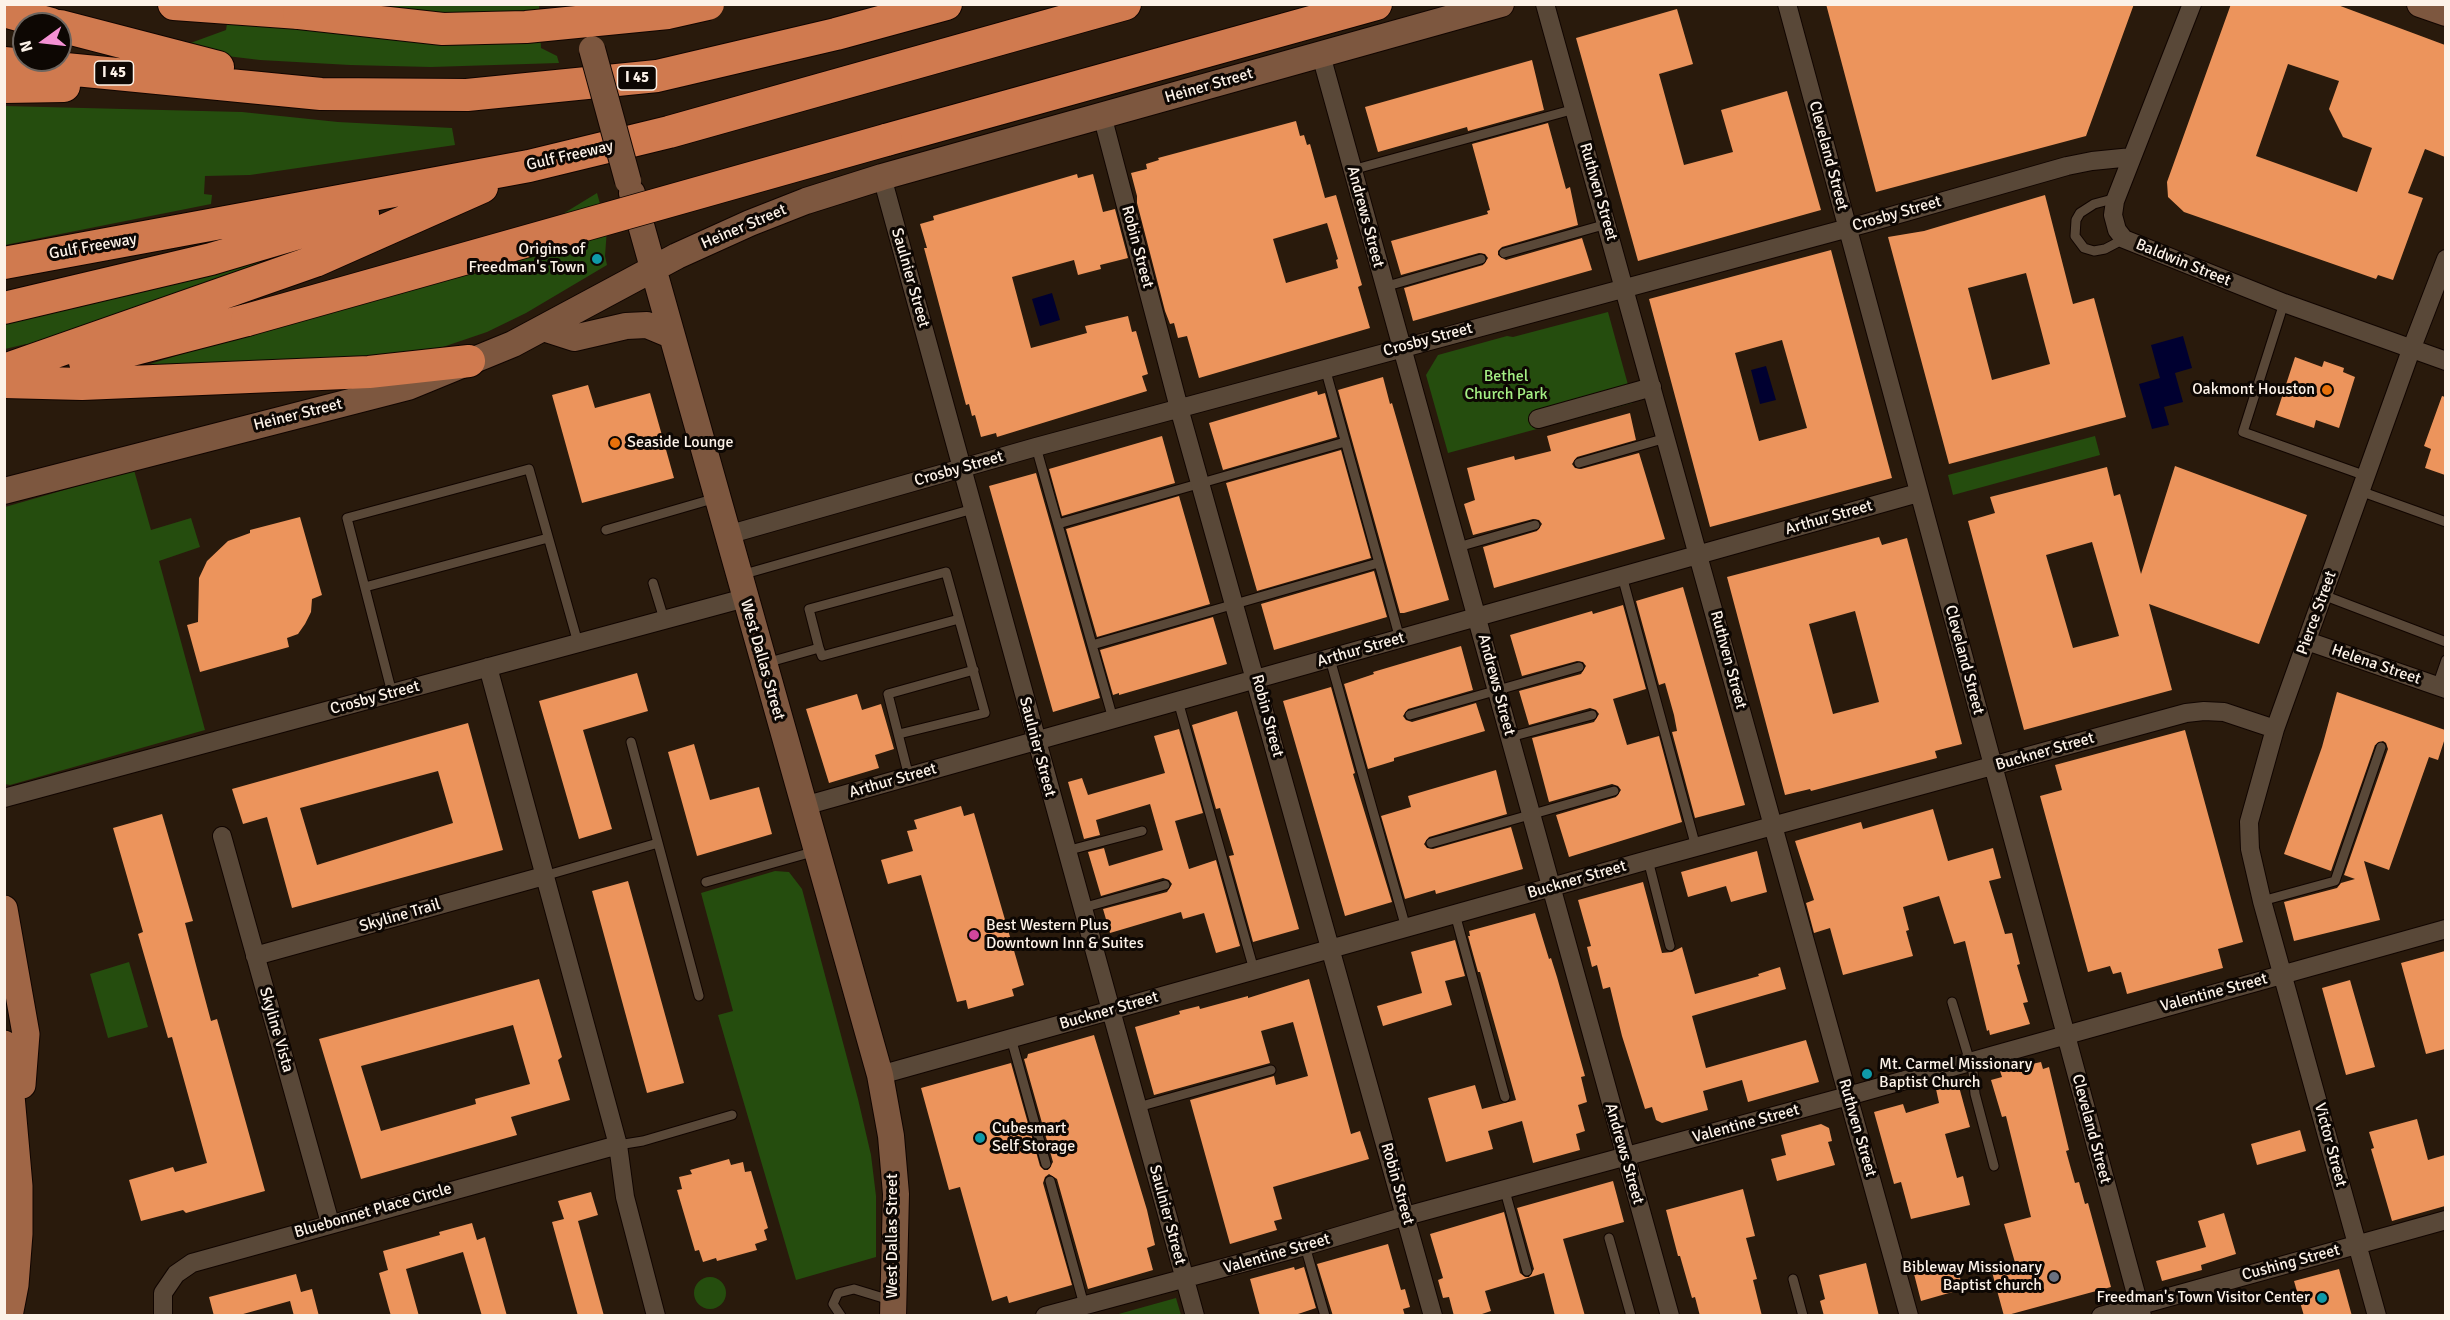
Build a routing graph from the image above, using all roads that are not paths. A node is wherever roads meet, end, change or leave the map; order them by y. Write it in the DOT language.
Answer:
graph roads {
  1 [pos="250,4"];
  2 [pos="708,4"];
  3 [pos="946,4"];
  4 [pos="1125,4"];
  5 [pos="1346,4"];
  6 [pos="1376,4"];
  7 [pos="1501,4"];
  8 [pos="1545,4"];
  9 [pos="1786,4"];
  10 [pos="2192,4"];
  11 [pos="2420,4"];
  12 [pos="188,5"];
  13 [pos="586,6"];
  14 [pos="299,13"];
  15 [pos="2445,13"];
  16 [pos="1292,28"];
  17 [pos="72,29"];
  18 [pos="1321,55"];
  19 [pos="4,63"];
  20 [pos="224,83"];
  21 [pos="4,87"];
  22 [pos="321,94"];
  23 [pos="1575,110"];
  24 [pos="1102,116"];
  25 [pos="2132,157"];
  26 [pos="529,166"];
  27 [pos="1352,170"];
  28 [pos="882,177"];
  29 [pos="2115,201"];
  30 [pos="1607,224"];
  31 [pos="1848,228"];
  32 [pos="2124,239"];
  33 [pos="1504,253"];
  34 [pos="1481,259"];
  35 [pos="2445,259"];
  36 [pos="4,263"];
  37 [pos="652,270"];
  38 [pos="1384,287"];
  39 [pos="1625,288"];
  40 [pos="2284,303"];
  41 [pos="4,308"];
  42 [pos="543,328"];
  43 [pos="670,335"];
  44 [pos="1402,347"];
  45 [pos="2411,350"];
  46 [pos="2445,361"];
  47 [pos="469,362"];
  48 [pos="1325,368"];
  49 [pos="4,370"];
  50 [pos="4,376"];
  51 [pos="4,382"];
  52 [pos="1652,387"];
  53 [pos="1179,408"];
  54 [pos="1538,419"];
  55 [pos="1666,438"];
  56 [pos="1345,442"];
  57 [pos="1036,447"];
  58 [pos="1580,463"];
  59 [pos="962,468"];
  60 [pos="1201,483"];
  61 [pos="2363,483"];
  62 [pos="4,491"];
  63 [pos="1918,493"];
  64 [pos="716,498"];
  65 [pos="973,509"];
  66 [pos="2445,522"];
  67 [pos="1058,524"];
  68 [pos="1535,525"];
  69 [pos="606,530"];
  70 [pos="727,535"];
  71 [pos="548,538"];
  72 [pos="1458,547"];
  73 [pos="1699,555"];
  74 [pos="1378,563"];
  75 [pos="1622,576"];
  76 [pos="653,583"];
  77 [pos="365,587"];
  78 [pos="742,587"];
  79 [pos="2323,595"];
  80 [pos="1235,604"];
  81 [pos="1478,617"];
  82 [pos="959,619"];
  83 [pos="664,620"];
  84 [pos="1400,639"];
  85 [pos="2307,642"];
  86 [pos="2445,642"];
  87 [pos="578,643"];
  88 [pos="1092,645"];
  89 [pos="819,648"];
  90 [pos="1330,658"];
  91 [pos="2445,660"];
  92 [pos="763,663"];
  93 [pos="488,667"];
  94 [pos="1579,667"];
  95 [pos="974,670"];
  96 [pos="1256,679"];
  97 [pos="2441,687"];
  98 [pos="1497,689"];
  99 [pos="393,693"];
  100 [pos="1178,701"];
  101 [pos="1410,715"];
  102 [pos="1592,715"];
  103 [pos="1113,719"];
  104 [pos="2275,729"];
  105 [pos="899,734"];
  106 [pos="1510,737"];
  107 [pos="1035,741"];
  108 [pos="631,742"];
  109 [pos="2381,747"];
  110 [pos="1992,767"];
  111 [pos="909,777"];
  112 [pos="1614,791"];
  113 [pos="4,798"];
  114 [pos="804,806"];
  115 [pos="1532,815"];
  116 [pos="1773,826"];
  117 [pos="1142,831"];
  118 [pos="222,836"];
  119 [pos="658,843"];
  120 [pos="1431,843"];
  121 [pos="1696,847"];
  122 [pos="816,851"];
  123 [pos="1066,851"];
  124 [pos="1648,860"];
  125 [pos="544,876"];
  126 [pos="706,882"];
  127 [pos="1165,885"];
  128 [pos="1553,887"];
  129 [pos="2262,901"];
  130 [pos="1082,908"];
  131 [pos="4,909"];
  132 [pos="1455,914"];
  133 [pos="1406,928"];
  134 [pos="2445,928"];
  135 [pos="1670,946"];
  136 [pos="1331,949"];
  137 [pos="255,956"];
  138 [pos="1254,970"];
  139 [pos="2282,974"];
  140 [pos="699,996"];
  141 [pos="1952,1002"];
  142 [pos="1111,1010"];
  143 [pos="2066,1034"];
  144 [pos="1011,1038"];
  145 [pos="4,1044"];
  146 [pos="1970,1062"];
  147 [pos="1271,1070"];
  148 [pos="880,1075"];
  149 [pos="1848,1096"];
  150 [pos="1505,1097"];
  151 [pos="1138,1107"];
  152 [pos="732,1115"];
  153 [pos="618,1145"];
  154 [pos="17,1149"];
  155 [pos="1625,1157"];
  156 [pos="1046,1164"];
  157 [pos="1994,1166"];
  158 [pos="1050,1181"];
  159 [pos="1504,1191"];
  160 [pos="1406,1216"];
  161 [pos="2445,1220"];
  162 [pos="330,1223"];
  163 [pos="1609,1238"];
  164 [pos="2357,1245"];
  165 [pos="1305,1246"];
  166 [pos="1527,1271"];
  167 [pos="1185,1279"];
  168 [pos="1793,1279"];
  169 [pos="1084,1305"];
  170 [pos="892,1308"];
  171 [pos="2141,1310"];
  172 [pos="9,1316"];
  173 [pos="163,1316"];
  174 [pos="656,1316"];
  175 [pos="841,1316"];
  176 [pos="1045,1316"];
  177 [pos="1195,1316"];
  178 [pos="1325,1316"];
  179 [pos="1433,1316"];
  180 [pos="1630,1316"];
  181 [pos="1670,1316"];
  182 [pos="1803,1316"];
  183 [pos="1909,1316"];
  184 [pos="2101,1316"];
  185 [pos="2377,1316"];
  1 -- 14 [label="highway"];
  2 -- 14 [label="highway, bridge"];
  3 -- 22 [label="highway, I 45"];
  4 -- 26 [label="highway, Gulf Freeway"];
  5 -- 16 [label="highway"];
  6 -- 16 [label="highway"];
  7 -- 18 [label="main road, Heiner Street"];
  8 -- 23 [label="street, Ruthven Street"];
  9 -- 31 [label="street, Cleveland Street"];
  10 -- 25 [label="street, Baldwin Street"];
  11 -- 15 [label="main road"];
  12 -- 14 [label="highway"];
  13 -- 37 [label="main road, West Dallas Street, bridge"];
  16 -- 50 [label="highway, bridge"];
  17 -- 22 [label="highway"];
  18 -- 24 [label="main road, Heiner Street"];
  18 -- 27 [label="street, Andrews Street"];
  19 -- 20 [label="highway, I 45"];
  20 -- 21 [label="highway"];
  20 -- 22 [label="highway, I 45"];
  23 -- 27 [label="lane"];
  23 -- 30 [label="street, Ruthven Street"];
  24 -- 28 [label="main road, Heiner Street"];
  24 -- 53 [label="street, Robin Street"];
  25 -- 29 [label="street, Baldwin Street"];
  25 -- 31 [label="street, Crosby Street"];
  26 -- 36 [label="highway, Gulf Freeway"];
  26 -- 41 [label="highway"];
  26 -- 49 [label="highway"];
  27 -- 38 [label="street, Andrews Street"];
  28 -- 37 [label="main road, Heiner Street"];
  28 -- 59 [label="street, Saulnier Street"];
  29 -- 32 [label="street, Baldwin Street"];
  29 -- 32 [label="lane"];
  30 -- 33 [label="lane"];
  30 -- 39 [label="street, Ruthven Street"];
  31 -- 39 [label="street, Crosby Street"];
  31 -- 63 [label="street, Cleveland Street"];
  32 -- 40 [label="street, Baldwin Street"];
  34 -- 38 [label="lane"];
  35 -- 45 [label="street, Pierce Street"];
  37 -- 42 [label="main road, Heiner Street"];
  37 -- 43 [label="main road, West Dallas Street"];
  38 -- 44 [label="street, Andrews Street"];
  39 -- 44 [label="street, Crosby Street"];
  39 -- 52 [label="street, Ruthven Street"];
  40 -- 45 [label="street, Baldwin Street"];
  40 -- 61 [label="lane"];
  42 -- 43 [label="main road"];
  42 -- 47 [label="main road, Heiner Street"];
  43 -- 64 [label="main road, West Dallas Street"];
  44 -- 48 [label="street, Crosby Street"];
  44 -- 72 [label="street, Andrews Street"];
  45 -- 46 [label="street, Baldwin Street"];
  45 -- 61 [label="street, Pierce Street"];
  47 -- 51 [label="highway"];
  47 -- 62 [label="main road, Heiner Street"];
  48 -- 53 [label="street, Crosby Street"];
  48 -- 56 [label="lane"];
  52 -- 54 [label="street"];
  52 -- 55 [label="street, Ruthven Street"];
  53 -- 57 [label="street, Crosby Street"];
  53 -- 60 [label="street, Robin Street"];
  55 -- 58 [label="lane"];
  55 -- 73 [label="street, Ruthven Street"];
  56 -- 60 [label="lane"];
  56 -- 74 [label="lane"];
  57 -- 59 [label="street, Crosby Street"];
  57 -- 67 [label="lane"];
  59 -- 65 [label="street, Saulnier Street"];
  59 -- 70 [label="street, Crosby Street"];
  60 -- 67 [label="lane"];
  60 -- 80 [label="street, Robin Street"];
  61 -- 66 [label="lane"];
  61 -- 79 [label="street, Pierce Street"];
  63 -- 73 [label="street, Arthur Street"];
  63 -- 110 [label="street, Cleveland Street"];
  64 -- 69 [label="lane"];
  64 -- 70 [label="main road, West Dallas Street"];
  65 -- 78 [label="lane"];
  65 -- 107 [label="street, Saulnier Street"];
  67 -- 88 [label="lane"];
  68 -- 72 [label="lane"];
  70 -- 78 [label="main road, West Dallas Street"];
  71 -- 77 [label="lane"];
  71 -- 77 [label="lane"];
  71 -- 87 [label="lane"];
  72 -- 81 [label="street, Andrews Street"];
  73 -- 75 [label="street, Arthur Street"];
  73 -- 116 [label="street, Ruthven Street"];
  74 -- 80 [label="lane"];
  74 -- 84 [label="lane"];
  75 -- 81 [label="street, Arthur Street"];
  75 -- 121 [label="lane"];
  76 -- 83 [label="lane"];
  77 -- 99 [label="lane"];
  78 -- 83 [label="street, Crosby Street"];
  78 -- 92 [label="main road, West Dallas Street"];
  79 -- 85 [label="street, Pierce Street"];
  79 -- 86 [label="lane"];
  80 -- 88 [label="lane"];
  80 -- 96 [label="street, Robin Street"];
  81 -- 84 [label="street, Arthur Street"];
  81 -- 98 [label="street, Andrews Street"];
  82 -- 89 [label="lane"];
  82 -- 89 [label="lane"];
  82 -- 95 [label="lane"];
  83 -- 87 [label="street, Crosby Street"];
  84 -- 90 [label="street, Arthur Street"];
  85 -- 97 [label="street, Helena Street"];
  85 -- 104 [label="street, Pierce Street"];
  87 -- 93 [label="street, Crosby Street"];
  88 -- 103 [label="lane"];
  89 -- 92 [label="lane"];
  90 -- 96 [label="street, Arthur Street"];
  90 -- 133 [label="lane"];
  91 -- 97 [label="lane"];
  92 -- 114 [label="main road, West Dallas Street"];
  93 -- 99 [label="street, Crosby Street"];
  93 -- 125 [label="street"];
  94 -- 98 [label="lane"];
  95 -- 105 [label="lane"];
  95 -- 105 [label="lane"];
  96 -- 100 [label="street, Arthur Street"];
  96 -- 136 [label="street, Robin Street"];
  98 -- 101 [label="lane"];
  98 -- 106 [label="street, Andrews Street"];
  99 -- 113 [label="street, Crosby Street"];
  100 -- 103 [label="street, Arthur Street"];
  100 -- 138 [label="lane"];
  102 -- 106 [label="lane"];
  103 -- 107 [label="street, Arthur Street"];
  104 -- 110 [label="street, Buckner Street"];
  104 -- 129 [label="street, Pierce Street"];
  105 -- 111 [label="lane"];
  106 -- 115 [label="street, Andrews Street"];
  107 -- 111 [label="street, Arthur Street"];
  107 -- 123 [label="street, Saulnier Street"];
  108 -- 119 [label="lane"];
  109 -- 129 [label="lane"];
  110 -- 116 [label="street, Buckner Street"];
  110 -- 143 [label="street, Cleveland Street"];
  111 -- 114 [label="street, Arthur Street"];
  112 -- 115 [label="lane"];
  114 -- 122 [label="main road, West Dallas Street"];
  115 -- 120 [label="lane"];
  115 -- 128 [label="street, Andrews Street"];
  116 -- 121 [label="street, Buckner Street"];
  116 -- 149 [label="street, Ruthven Street"];
  117 -- 123 [label="lane"];
  118 -- 137 [label="street, Skyline Vista"];
  119 -- 125 [label="lane"];
  119 -- 140 [label="lane"];
  121 -- 124 [label="street, Buckner Street"];
  122 -- 126 [label="lane"];
  122 -- 148 [label="main road, West Dallas Street"];
  123 -- 130 [label="street, Saulnier Street"];
  124 -- 128 [label="street, Buckner Street"];
  124 -- 135 [label="lane"];
  125 -- 137 [label="street, Skyline Trail"];
  125 -- 153 [label="street"];
  127 -- 130 [label="lane"];
  128 -- 132 [label="street, Buckner Street"];
  128 -- 155 [label="street, Andrews Street"];
  129 -- 139 [label="street, Pierce Street"];
  130 -- 142 [label="street, Saulnier Street"];
  131 -- 154 [label="main road"];
  132 -- 133 [label="street, Buckner Street"];
  132 -- 150 [label="lane"];
  133 -- 136 [label="street, Buckner Street"];
  134 -- 139 [label="street, Valentine Street"];
  136 -- 138 [label="street, Buckner Street"];
  136 -- 160 [label="street, Robin Street"];
  137 -- 162 [label="street, Skyline Vista"];
  138 -- 142 [label="street, Buckner Street"];
  139 -- 143 [label="street, Valentine Street"];
  139 -- 164 [label="street, Victor Street"];
  141 -- 146 [label="lane"];
  142 -- 144 [label="street, Buckner Street"];
  142 -- 151 [label="street, Saulnier Street"];
  143 -- 146 [label="street, Valentine Street"];
  143 -- 171 [label="street, Cleveland Street"];
  144 -- 148 [label="street, Buckner Street"];
  144 -- 156 [label="lane"];
  145 -- 154 [label="main road"];
  146 -- 149 [label="street, Valentine Street"];
  146 -- 157 [label="lane"];
  147 -- 151 [label="lane"];
  148 -- 170 [label="main road, West Dallas Street"];
  149 -- 155 [label="street, Valentine Street"];
  149 -- 183 [label="street, Ruthven Street"];
  151 -- 167 [label="street, Saulnier Street"];
  152 -- 153 [label="lane"];
  153 -- 162 [label="street, Bluebonnet Place Circle"];
  153 -- 174 [label="street"];
  154 -- 172 [label="main road"];
  155 -- 159 [label="street, Valentine Street"];
  155 -- 181 [label="street, Andrews Street"];
  158 -- 169 [label="lane"];
  159 -- 160 [label="street, Valentine Street"];
  159 -- 166 [label="lane"];
  160 -- 165 [label="street, Valentine Street"];
  160 -- 179 [label="street, Robin Street"];
  161 -- 164 [label="street, Cushing Street"];
  162 -- 173 [label="street, Bluebonnet Place Circle"];
  163 -- 180 [label="lane"];
  164 -- 171 [label="street, Cushing Street"];
  164 -- 185 [label="street, Victor Street"];
  165 -- 167 [label="street, Valentine Street"];
  165 -- 178 [label="lane"];
  167 -- 169 [label="street, Valentine Street"];
  167 -- 177 [label="street, Saulnier Street"];
  168 -- 182 [label="lane"];
  169 -- 176 [label="street, Valentine Street"];
  170 -- 175 [label="lane"];
  171 -- 184 [label="street, Cushing Street"];
}
